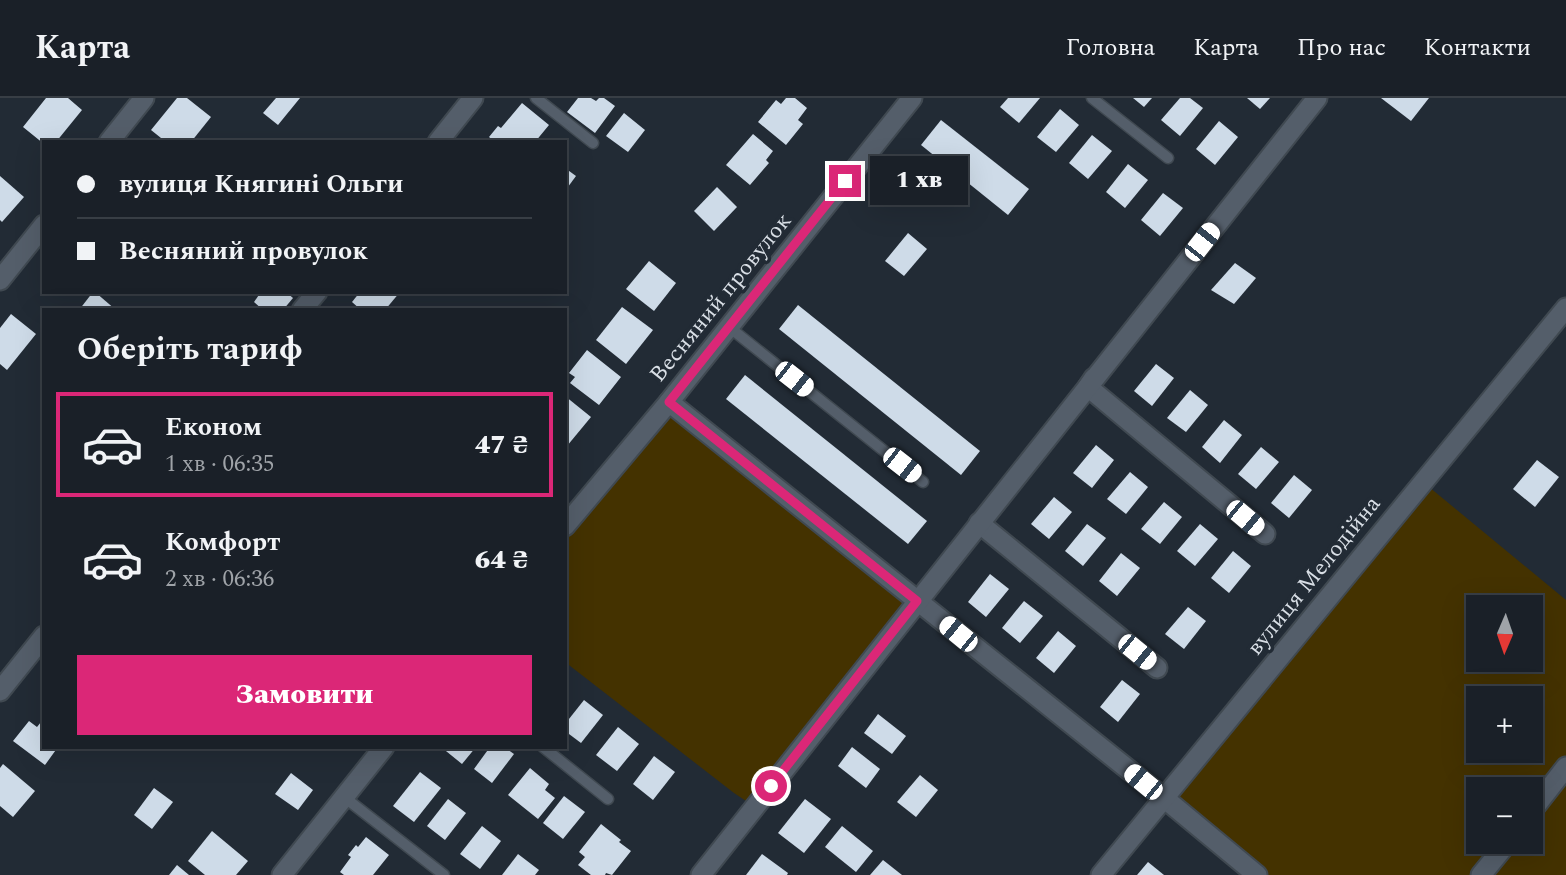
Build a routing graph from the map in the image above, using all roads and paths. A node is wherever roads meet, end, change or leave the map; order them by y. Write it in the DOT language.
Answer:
graph roads {
  1 [pos="144,98"];
  2 [pos="473,98"];
  3 [pos="536,98"];
  4 [pos="912,98"];
  5 [pos="1092,98"];
  6 [pos="1317,98"];
  7 [pos="111,140"];
  8 [pos="440,140"];
  9 [pos="593,143"];
  10 [pos="1168,158"];
  11 [pos="42,228"];
  12 [pos="0,280"];
  13 [pos="315,294"];
  14 [pos="305,308"];
  15 [pos="1566,308"];
  16 [pos="729,327"];
  17 [pos="1088,387"];
  18 [pos="669,402"];
  19 [pos="923,482"];
  20 [pos="979,523"];
  21 [pos="567,524"];
  22 [pos="1265,534"];
  23 [pos="917,601"];
  24 [pos="42,638"];
  25 [pos="1157,668"];
  26 [pos="0,691"];
  27 [pos="382,749"];
  28 [pos="546,749"];
  29 [pos="1566,767"];
  30 [pos="344,797"];
  31 [pos="1543,797"];
  32 [pos="1164,798"];
  33 [pos="608,799"];
  34 [pos="1499,854"];
  35 [pos="282,875"];
  36 [pos="444,875"];
  37 [pos="701,875"];
  38 [pos="1101,875"];
  39 [pos="1257,875"];
  40 [pos="1482,875"];
  1 -- 7 [label="street"];
  2 -- 8 [label="street"];
  3 -- 9 [label="lane"];
  4 -- 16 [label="street, Весняний провулок"];
  5 -- 10 [label="lane"];
  6 -- 17 [label="street"];
  11 -- 12 [label="street"];
  13 -- 14 [label="street"];
  15 -- 32 [label="street, вулиця Мелодійна"];
  16 -- 18 [label="street, Весняний провулок"];
  16 -- 19 [label="lane"];
  17 -- 20 [label="street"];
  17 -- 22 [label="street"];
  18 -- 21 [label="street, Весняний провулок"];
  18 -- 23 [label="street"];
  20 -- 23 [label="street"];
  20 -- 25 [label="street"];
  23 -- 32 [label="street"];
  23 -- 37 [label="street"];
  24 -- 26 [label="street"];
  27 -- 30 [label="street"];
  28 -- 33 [label="lane"];
  29 -- 31 [label="street"];
  30 -- 35 [label="street"];
  30 -- 36 [label="lane"];
  32 -- 38 [label="street, вулиця Мелодійна"];
  32 -- 39 [label="street"];
  34 -- 40 [label="street"];
}
